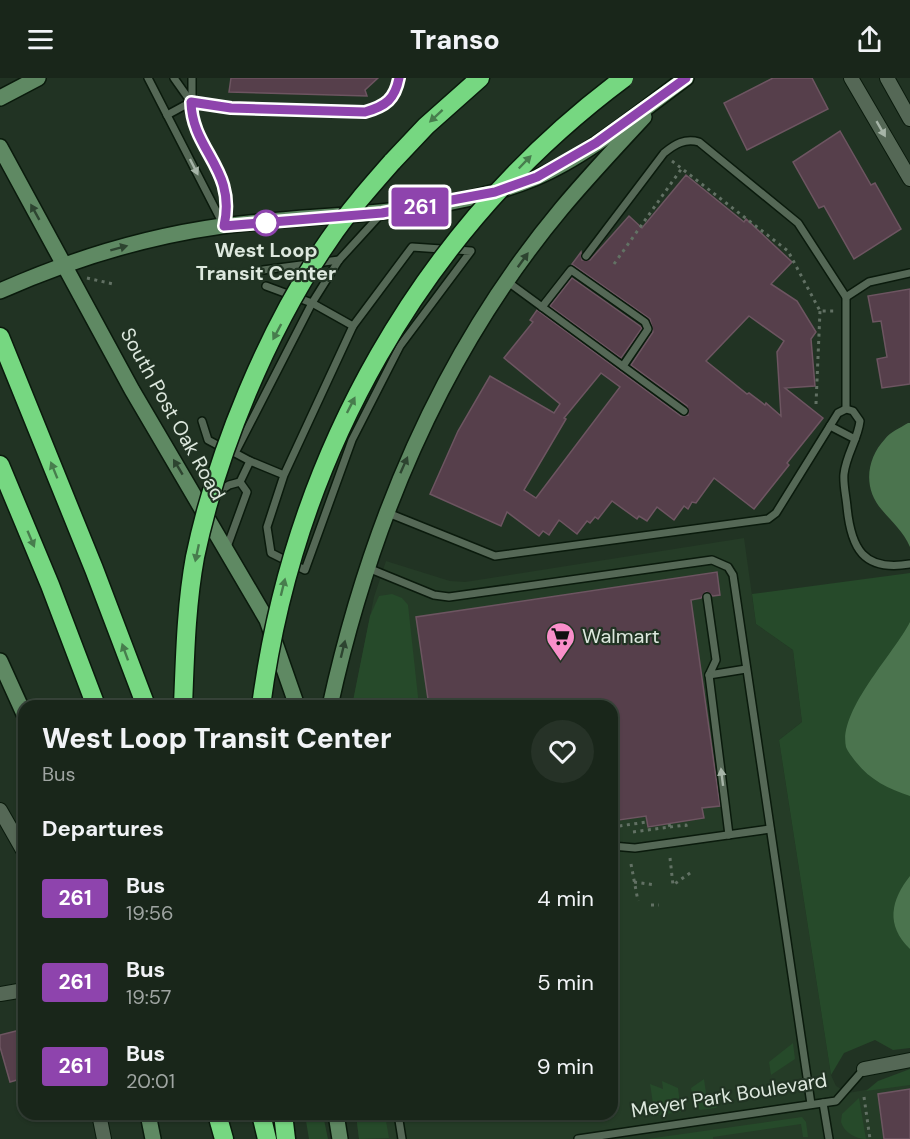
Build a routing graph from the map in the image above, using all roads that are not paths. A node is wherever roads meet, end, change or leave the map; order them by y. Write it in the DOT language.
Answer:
graph roads {
  1 [pos="38,78"];
  2 [pos="148,78"];
  3 [pos="174,78"];
  4 [pos="192,78"];
  5 [pos="399,78"];
  6 [pos="480,78"];
  7 [pos="624,78"];
  8 [pos="686,78"];
  9 [pos="851,78"];
  10 [pos="887,78"];
  11 [pos="663,95"];
  12 [pos="0,98"];
  13 [pos="191,102"];
  14 [pos="167,115"];
  15 [pos="910,119"];
  16 [pos="0,147"];
  17 [pos="910,179"];
  18 [pos="382,213"];
  19 [pos="224,226"];
  20 [pos="586,256"];
  21 [pos="339,260"];
  22 [pos="63,264"];
  23 [pos="263,270"];
  24 [pos="910,273"];
  25 [pos="508,282"];
  26 [pos="267,286"];
  27 [pos="0,291"];
  28 [pos="846,297"];
  29 [pos="312,303"];
  30 [pos="542,306"];
  31 [pos="353,326"];
  32 [pos="0,337"];
  33 [pos="623,366"];
  34 [pos="846,409"];
  35 [pos="684,411"];
  36 [pos="202,421"];
  37 [pos="830,426"];
  38 [pos="855,439"];
  39 [pos="235,453"];
  40 [pos="250,461"];
  41 [pos="0,465"];
  42 [pos="284,475"];
  43 [pos="240,482"];
  44 [pos="196,499"];
  45 [pos="385,511"];
  46 [pos="226,549"];
  47 [pos="906,565"];
  48 [pos="366,567"];
  49 [pos="707,597"];
  50 [pos="0,661"];
  51 [pos="746,669"];
  52 [pos="709,675"];
  53 [pos="94,700"];
  54 [pos="144,700"];
  55 [pos="183,700"];
  56 [pos="262,700"];
  57 [pos="295,700"];
  58 [pos="331,700"];
  59 [pos="18,701"];
  60 [pos="0,810"];
  61 [pos="770,829"];
  62 [pos="729,835"];
  63 [pos="18,842"];
  64 [pos="618,847"];
  65 [pos="18,991"];
  66 [pos="0,994"];
  67 [pos="910,1060"];
  68 [pos="864,1069"];
  69 [pos="823,1103"];
  70 [pos="811,1104"];
  71 [pos="100,1120"];
  72 [pos="149,1120"];
  73 [pos="219,1120"];
  74 [pos="222,1120"];
  75 [pos="262,1120"];
  76 [pos="283,1120"];
  77 [pos="337,1120"];
  78 [pos="399,1120"];
  79 [pos="104,1139"];
  80 [pos="153,1139"];
  81 [pos="224,1139"];
  82 [pos="267,1139"];
  83 [pos="286,1139"];
  84 [pos="340,1139"];
  85 [pos="402,1139"];
  86 [pos="578,1139"];
  87 [pos="829,1139"];
  1 -- 12 [label="main road"];
  2 -- 14 [label="lane"];
  3 -- 13 [label="lane"];
  4 -- 13 [label="lane"];
  5 -- 13 [label="lane"];
  6 -- 55 [label="highway, one-way, bridge"];
  56 -- 7 [label="highway, one-way, bridge"];
  8 -- 11 [label="main road"];
  9 -- 17 [label="street, one-way"];
  10 -- 15 [label="street"];
  11 -- 18 [label="main road"];
  25 -- 11 [label="main road, one-way"];
  13 -- 14 [label="lane"];
  13 -- 19 [label="lane"];
  14 -- 19 [label="lane, one-way"];
  22 -- 16 [label="main road, South Post Oak Road, one-way"];
  18 -- 19 [label="main road"];
  18 -- 21 [label="lane"];
  22 -- 19 [label="main road, one-way"];
  20 -- 28 [label="lane"];
  21 -- 23 [label="lane"];
  21 -- 29 [label="lane"];
  22 -- 27 [label="main road"];
  44 -- 22 [label="main road, South Post Oak Road, one-way"];
  24 -- 28 [label="lane"];
  25 -- 30 [label="lane"];
  45 -- 25 [label="main road, one-way"];
  26 -- 29 [label="lane"];
  28 -- 34 [label="lane"];
  29 -- 31 [label="lane"];
  29 -- 39 [label="lane"];
  30 -- 33 [label="lane"];
  30 -- 33 [label="lane"];
  31 -- 42 [label="lane"];
  31 -- 42 [label="lane"];
  54 -- 32 [label="highway, one-way"];
  33 -- 35 [label="lane"];
  34 -- 37 [label="lane"];
  34 -- 38 [label="lane"];
  36 -- 39 [label="lane"];
  37 -- 38 [label="lane"];
  37 -- 45 [label="lane"];
  38 -- 47 [label="lane"];
  39 -- 40 [label="lane"];
  40 -- 42 [label="lane"];
  40 -- 43 [label="lane"];
  41 -- 53 [label="highway, one-way"];
  43 -- 44 [label="lane"];
  43 -- 46 [label="lane"];
  44 -- 46 [label="main road, South Post Oak Road"];
  45 -- 48 [label="main road"];
  46 -- 57 [label="main road, South Post Oak Road"];
  48 -- 51 [label="lane"];
  58 -- 48 [label="main road, one-way"];
  49 -- 52 [label="lane"];
  50 -- 59 [label="main road"];
  51 -- 52 [label="lane"];
  51 -- 61 [label="lane"];
  62 -- 52 [label="lane, one-way"];
  60 -- 63 [label="street"];
  61 -- 62 [label="lane"];
  61 -- 70 [label="lane"];
  62 -- 64 [label="lane"];
  65 -- 66 [label="street"];
  67 -- 68 [label="street, Meyer Park Boulevard"];
  68 -- 69 [label="lane, Meyer Park Boulevard"];
  69 -- 70 [label="lane, Meyer Park Boulevard"];
  69 -- 87 [label="lane"];
  70 -- 86 [label="lane, Meyer Park Boulevard"];
  71 -- 79 [label="street"];
  72 -- 80 [label="main road"];
  73 -- 81 [label="highway"];
  74 -- 81 [label="highway"];
  75 -- 82 [label="highway"];
  76 -- 83 [label="highway"];
  77 -- 84 [label="main road"];
  78 -- 85 [label="lane"];
}
